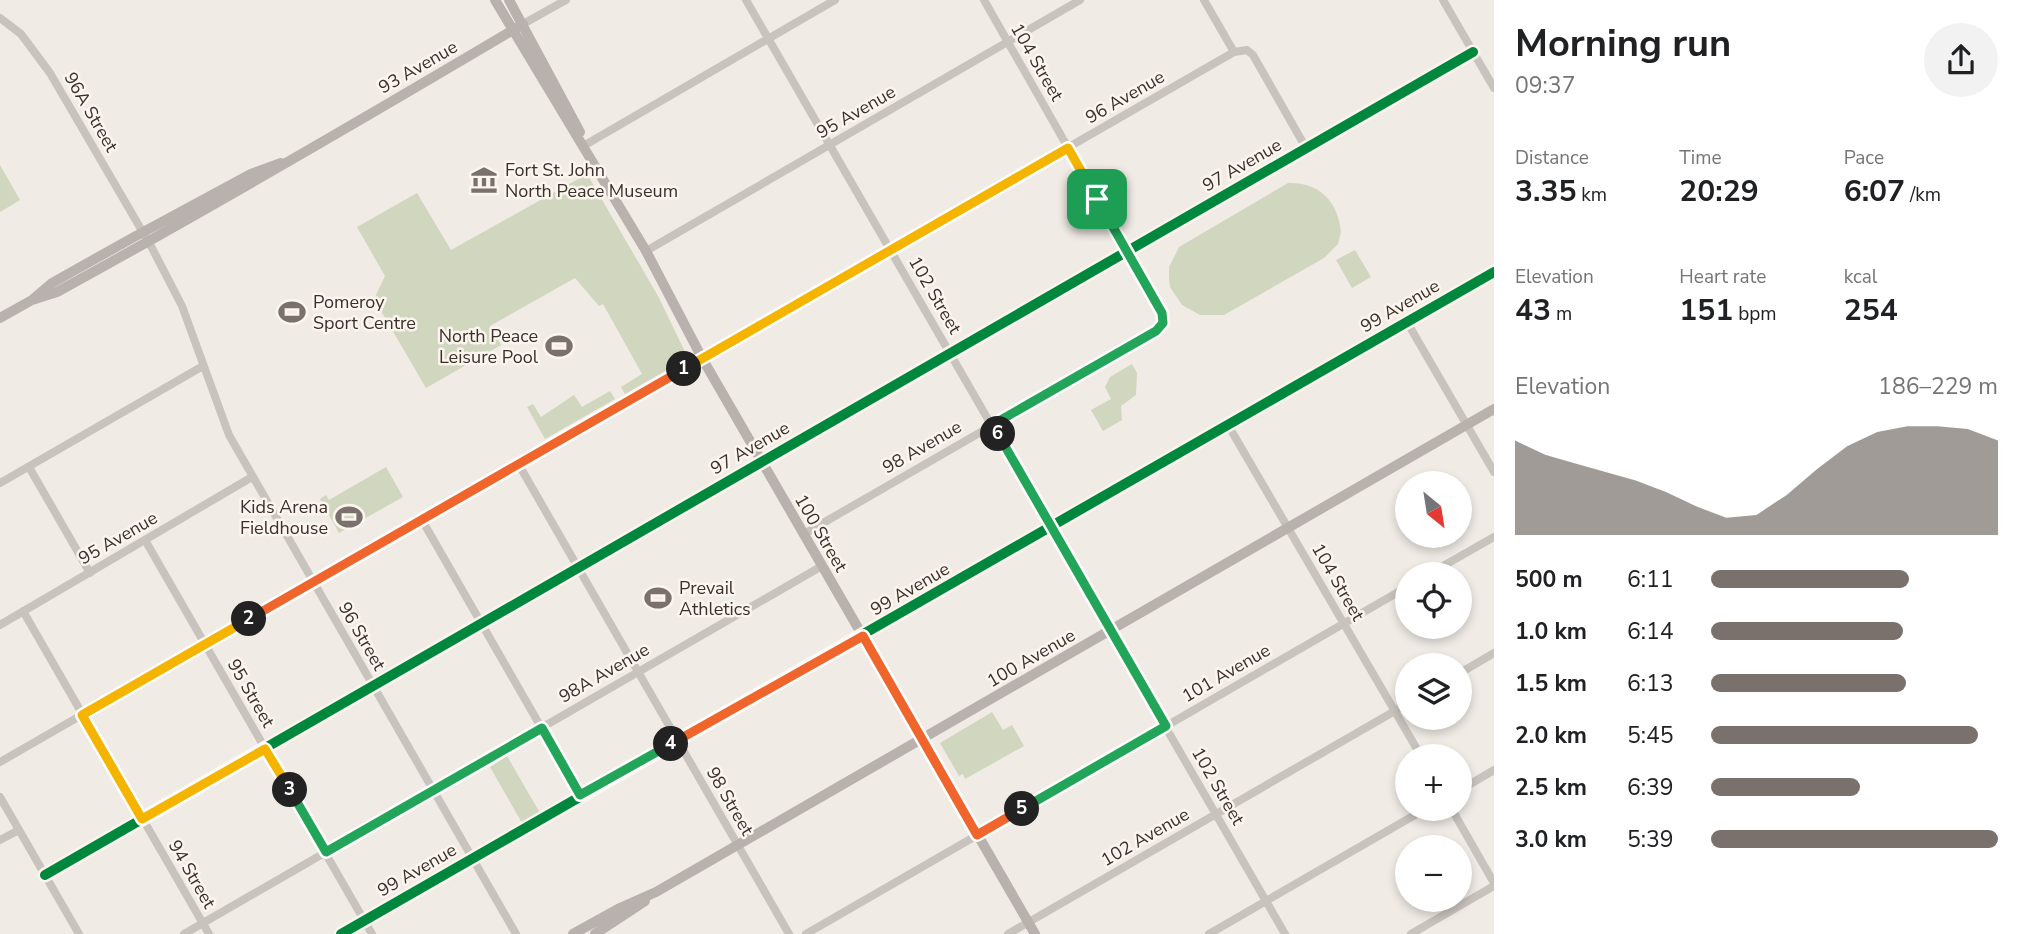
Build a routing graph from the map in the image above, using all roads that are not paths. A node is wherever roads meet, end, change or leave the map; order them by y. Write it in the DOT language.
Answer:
graph roads {
  1 [pos="495,0"];
  2 [pos="509,0"];
  3 [pos="566,0"];
  4 [pos="746,0"];
  5 [pos="835,0"];
  6 [pos="984,0"];
  7 [pos="1080,0"];
  8 [pos="1204,0"];
  9 [pos="1443,0"];
  10 [pos="0,18"];
  11 [pos="523,24"];
  12 [pos="513,30"];
  13 [pos="768,38"];
  14 [pos="1007,41"];
  15 [pos="1234,52"];
  16 [pos="1473,52"];
  17 [pos="1494,88"];
  18 [pos="585,145"];
  19 [pos="830,145"];
  20 [pos="1068,148"];
  21 [pos="1306,148"];
  22 [pos="286,161"];
  23 [pos="142,233"];
  24 [pos="148,242"];
  25 [pos="891,249"];
  26 [pos="646,251"];
  27 [pos="1127,251"];
  28 [pos="1494,272"];
  29 [pos="32,300"];
  30 [pos="0,318"];
  31 [pos="1407,322"];
  32 [pos="1163,323"];
  33 [pos="951,354"];
  34 [pos="702,358"];
  35 [pos="203,366"];
  36 [pos="1494,409"];
  37 [pos="992,425"];
  38 [pos="1228,425"];
  39 [pos="1466,425"];
  40 [pos="762,461"];
  41 [pos="519,465"];
  42 [pos="29,467"];
  43 [pos="1494,472"];
  44 [pos="252,477"];
  45 [pos="0,483"];
  46 [pos="422,520"];
  47 [pos="1051,528"];
  48 [pos="1288,528"];
  49 [pos="804,534"];
  50 [pos="1494,537"];
  51 [pos="145,540"];
  52 [pos="1450,562"];
  53 [pos="822,566"];
  54 [pos="579,568"];
  55 [pos="90,573"];
  56 [pos="313,582"];
  57 [pos="1395,594"];
  58 [pos="23,611"];
  59 [pos="482,623"];
  60 [pos="1344,623"];
  61 [pos="0,625"];
  62 [pos="1111,630"];
  63 [pos="863,636"];
  64 [pos="205,644"];
  65 [pos="1494,653"];
  66 [pos="1472,666"];
  67 [pos="639,671"];
  68 [pos="373,686"];
  69 [pos="1395,711"];
  70 [pos="82,715"];
  71 [pos="1166,726"];
  72 [pos="542,728"];
  73 [pos="922,739"];
  74 [pos="678,741"];
  75 [pos="265,749"];
  76 [pos="0,762"];
  77 [pos="1494,770"];
  78 [pos="1472,783"];
  79 [pos="433,790"];
  80 [pos="580,795"];
  81 [pos="0,797"];
  82 [pos="1216,814"];
  83 [pos="142,819"];
  84 [pos="1404,821"];
  85 [pos="1458,821"];
  86 [pos="19,830"];
  87 [pos="977,835"];
  88 [pos="0,841"];
  89 [pos="738,845"];
  90 [pos="326,852"];
  91 [pos="472,858"];
  92 [pos="45,874"];
  93 [pos="1494,885"];
  94 [pos="656,892"];
  95 [pos="1266,901"];
  96 [pos="365,920"];
  97 [pos="1028,922"];
  98 [pos="203,923"];
  99 [pos="79,934"];
  100 [pos="184,934"];
  101 [pos="209,934"];
  102 [pos="341,934"];
  103 [pos="372,934"];
  104 [pos="516,934"];
  105 [pos="573,934"];
  106 [pos="595,934"];
  107 [pos="789,934"];
  108 [pos="806,934"];
  109 [pos="1008,934"];
  110 [pos="1035,934"];
  111 [pos="1209,934"];
  112 [pos="1285,934"];
  113 [pos="1410,934"];
  1 -- 12 [label="main road, 100 Street"];
  2 -- 11 [label="main road, 100 Street"];
  3 -- 11 [label="street, 93 Avenue"];
  4 -- 13 [label="street, 102 Street"];
  5 -- 13 [label="street"];
  6 -- 14 [label="street, 104 Street"];
  7 -- 14 [label="street, 95 Avenue"];
  8 -- 15 [label="street"];
  9 -- 16 [label="street"];
  10 -- 23 [label="street, 96A Street"];
  11 -- 12 [label="main road, 93 Avenue"];
  11 -- 18 [label="main road, 100 Street"];
  12 -- 18 [label="main road, 100 Street"];
  12 -- 22 [label="main road, 93 Avenue"];
  13 -- 18 [label="street"];
  13 -- 19 [label="street, 102 Street"];
  14 -- 19 [label="street, 95 Avenue"];
  14 -- 20 [label="street, 104 Street"];
  15 -- 20 [label="street, 96 Avenue"];
  15 -- 21 [label="street, 96 Avenue"];
  16 -- 17 [label="street"];
  16 -- 21 [label="street, 97 Avenue"];
  18 -- 26 [label="main road, 100 Street"];
  19 -- 25 [label="street, 102 Street"];
  19 -- 26 [label="street, 95 Avenue"];
  20 -- 25 [label="street, 96 Avenue"];
  20 -- 27 [label="street, 104 Street"];
  21 -- 27 [label="street, 97 Avenue"];
  22 -- 23 [label="main road, 93 Avenue"];
  22 -- 24 [label="main road, 93 Avenue"];
  23 -- 24 [label="street, 96 Street"];
  23 -- 29 [label="main road, 93 Avenue"];
  24 -- 29 [label="main road, 93 Avenue"];
  24 -- 35 [label="street, 96 Street"];
  25 -- 33 [label="street, 102 Street"];
  25 -- 34 [label="street, 96 Avenue"];
  26 -- 34 [label="main road, 100 Street"];
  27 -- 32 [label="street, 104 Street"];
  27 -- 33 [label="street, 97 Avenue"];
  28 -- 31 [label="street, 99 Avenue"];
  29 -- 30 [label="main road, 93 Avenue"];
  31 -- 38 [label="street, 99 Avenue"];
  31 -- 39 [label="street"];
  32 -- 37 [label="street, 98 Avenue"];
  33 -- 37 [label="street, 102 Street"];
  33 -- 40 [label="street, 97 Avenue"];
  34 -- 40 [label="main road, 100 Street"];
  34 -- 41 [label="street, 96 Avenue"];
  35 -- 42 [label="street"];
  35 -- 44 [label="street, 96 Street"];
  36 -- 39 [label="main road, 100 Avenue"];
  37 -- 47 [label="street, 102 Street"];
  37 -- 49 [label="street, 98 Avenue"];
  38 -- 47 [label="street, 99 Avenue"];
  38 -- 48 [label="street, 104 Street"];
  39 -- 43 [label="street"];
  39 -- 48 [label="main road, 100 Avenue"];
  40 -- 49 [label="main road, 100 Street"];
  40 -- 54 [label="street, 97 Avenue"];
  41 -- 46 [label="street, 96 Avenue"];
  41 -- 54 [label="street, 98 Street"];
  42 -- 45 [label="street"];
  42 -- 55 [label="street"];
  44 -- 51 [label="street, 95 Avenue"];
  44 -- 56 [label="street, 96 Street"];
  46 -- 56 [label="street, 96 Avenue"];
  46 -- 59 [label="street"];
  47 -- 62 [label="street, 102 Street"];
  47 -- 63 [label="street, 99 Avenue"];
  48 -- 60 [label="street, 104 Street"];
  48 -- 62 [label="main road, 100 Avenue"];
  49 -- 53 [label="main road, 100 Street"];
  50 -- 52 [label="street"];
  51 -- 55 [label="street, 95 Avenue"];
  51 -- 64 [label="street, 95 Street"];
  53 -- 63 [label="main road, 100 Street"];
  53 -- 67 [label="street, 98A Avenue"];
  54 -- 59 [label="street, 97 Avenue"];
  54 -- 67 [label="street, 98 Street"];
  55 -- 58 [label="street, 95 Avenue"];
  56 -- 64 [label="street, 96 Avenue"];
  56 -- 68 [label="street, 96 Street"];
  57 -- 60 [label="street, 101 Avenue"];
  58 -- 61 [label="street, 95 Avenue"];
  58 -- 70 [label="street, 94 Street"];
  59 -- 68 [label="street, 97 Avenue"];
  59 -- 72 [label="street"];
  60 -- 69 [label="street, 104 Street"];
  60 -- 71 [label="street, 101 Avenue"];
  62 -- 71 [label="street, 102 Street"];
  62 -- 73 [label="main road, 100 Avenue"];
  63 -- 73 [label="main road, 100 Street"];
  63 -- 74 [label="street, 99 Avenue"];
  64 -- 70 [label="street, 96 Avenue"];
  64 -- 75 [label="street, 95 Street"];
  65 -- 66 [label="street"];
  67 -- 72 [label="street, 98A Avenue"];
  67 -- 74 [label="street, 98 Street"];
  68 -- 75 [label="street, 97 Avenue"];
  68 -- 79 [label="street, 96 Street"];
  69 -- 82 [label="street, 102 Avenue"];
  70 -- 76 [label="street, 96 Avenue"];
  70 -- 83 [label="street, 94 Street"];
  71 -- 82 [label="street, 102 Street"];
  71 -- 87 [label="street, 101 Avenue"];
  72 -- 79 [label="street, 98A Avenue"];
  72 -- 80 [label="street"];
  73 -- 87 [label="main road, 100 Street"];
  73 -- 89 [label="main road, 100 Avenue"];
  74 -- 80 [label="street, 99 Avenue"];
  74 -- 89 [label="street, 98 Street"];
  75 -- 83 [label="street, 97 Avenue"];
  75 -- 90 [label="street, 95 Street"];
  77 -- 78 [label="street"];
  79 -- 90 [label="street, 98A Avenue"];
  79 -- 91 [label="street, 96 Street"];
  80 -- 91 [label="street, 99 Avenue"];
  81 -- 86 [label="street"];
  82 -- 95 [label="street, 102 Street"];
  82 -- 97 [label="street, 102 Avenue"];
  83 -- 92 [label="street, 97 Avenue"];
  83 -- 98 [label="street, 94 Street"];
  84 -- 95 [label="street"];
  85 -- 93 [label="street"];
  86 -- 88 [label="street"];
  86 -- 92 [label="street"];
  87 -- 97 [label="main road, 100 Street"];
  87 -- 108 [label="street, 101 Avenue"];
  89 -- 94 [label="main road, 100 Avenue"];
  89 -- 107 [label="street, 98 Street"];
  90 -- 96 [label="street, 95 Street"];
  90 -- 98 [label="street, 98A Avenue"];
  91 -- 96 [label="street, 99 Avenue"];
  91 -- 104 [label="street, 96 Street"];
  92 -- 99 [label="street"];
  93 -- 113 [label="street"];
  94 -- 105 [label="main road, 100 Avenue"];
  94 -- 106 [label="main road, 100 Avenue"];
  95 -- 111 [label="street"];
  95 -- 112 [label="street, 102 Street"];
  96 -- 102 [label="street, 99 Avenue"];
  96 -- 103 [label="street, 95 Street"];
  97 -- 109 [label="street, 102 Avenue"];
  97 -- 110 [label="main road, 100 Street"];
  98 -- 100 [label="street, 98A Avenue"];
  98 -- 101 [label="street, 94 Street"];
}
